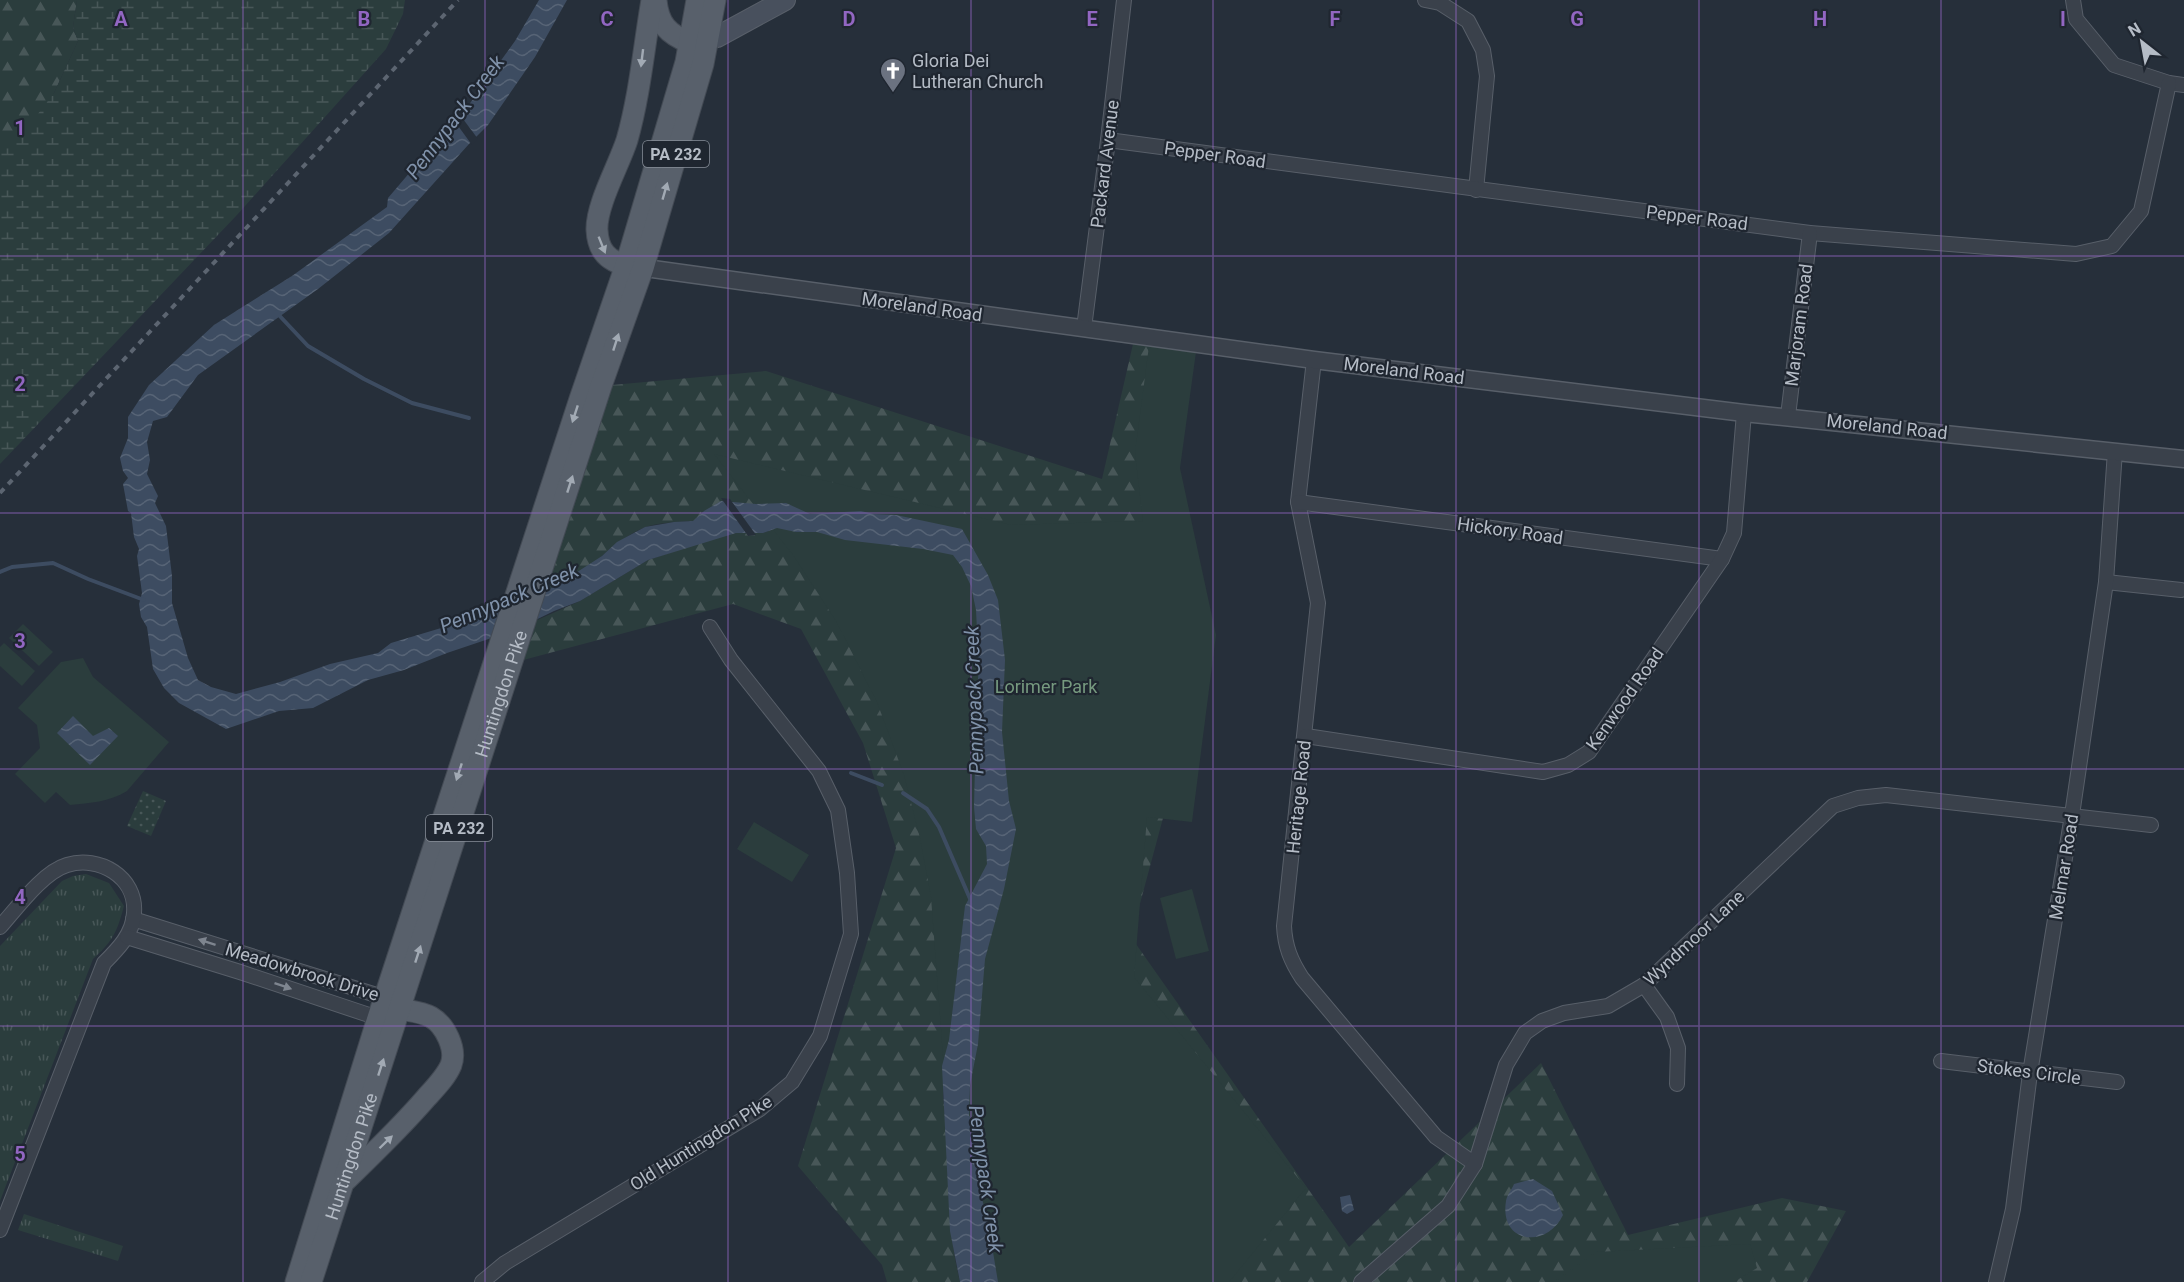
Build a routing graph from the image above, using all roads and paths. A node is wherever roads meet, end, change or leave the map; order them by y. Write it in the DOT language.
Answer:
graph roads {
  1 [pos="654,0"];
  2 [pos="697,0"];
  3 [pos="715,0"];
  4 [pos="785,0"];
  5 [pos="1124,0"];
  6 [pos="1425,0"];
  7 [pos="2073,0"];
  8 [pos="699,41"];
  9 [pos="2169,83"];
  10 [pos="2184,85"];
  11 [pos="1108,140"];
  12 [pos="1476,190"];
  13 [pos="1810,233"];
  14 [pos="634,267"];
  15 [pos="1084,328"];
  16 [pos="1314,360"];
  17 [pos="600,366"];
  18 [pos="1744,413"];
  19 [pos="1788,416"];
  20 [pos="2115,451"];
  21 [pos="2184,459"];
  22 [pos="1298,502"];
  23 [pos="1722,559"];
  24 [pos="2106,582"];
  25 [pos="2181,590"];
  26 [pos="710,627"];
  27 [pos="1306,736"];
  28 [pos="2072,815"];
  29 [pos="2151,825"];
  30 [pos="133,919"];
  31 [pos="0,927"];
  32 [pos="127,937"];
  33 [pos="1644,985"];
  34 [pos="393,1004"];
  35 [pos="378,1018"];
  36 [pos="1941,1061"];
  37 [pos="2030,1073"];
  38 [pos="2117,1082"];
  39 [pos="1677,1084"];
  40 [pos="1476,1164"];
  41 [pos="343,1182"];
  42 [pos="0,1230"];
  43 [pos="296,1282"];
  44 [pos="311,1282"];
  45 [pos="483,1282"];
  46 [pos="1361,1282"];
  47 [pos="1996,1282"];
  1 -- 8 [label="main road"];
  1 -- 14 [label="main road, one-way"];
  2 -- 8 [label="main road, Huntingdon Pike / PA 232"];
  3 -- 8 [label="main road, Huntingdon Pike / PA 232"];
  4 -- 8 [label="main road"];
  5 -- 11 [label="street, Packard Avenue"];
  6 -- 12 [label="street"];
  7 -- 9 [label="street"];
  8 -- 14 [label="main road, Huntingdon Pike / PA 232"];
  9 -- 10 [label="street"];
  9 -- 13 [label="street, Pepper Road"];
  11 -- 12 [label="street, Pepper Road"];
  11 -- 15 [label="street, Packard Avenue"];
  12 -- 13 [label="street, Pepper Road"];
  13 -- 19 [label="street, Marjoram Road"];
  14 -- 15 [label="street, Moreland Road"];
  14 -- 17 [label="main road, Huntingdon Pike / PA 232"];
  15 -- 16 [label="street, Moreland Road"];
  16 -- 18 [label="street, Moreland Road"];
  16 -- 22 [label="street, Heritage Road"];
  17 -- 34 [label="main road, Huntingdon Pike / PA 232, one-way"];
  34 -- 17 [label="main road, Huntingdon Pike / PA 232, one-way"];
  18 -- 19 [label="street, Moreland Road"];
  18 -- 23 [label="street, Kenwood Road"];
  19 -- 20 [label="street, Moreland Road"];
  20 -- 21 [label="street, Moreland Road"];
  20 -- 24 [label="street, Melmar Road"];
  22 -- 23 [label="street, Hickory Road"];
  22 -- 27 [label="street, Heritage Road"];
  23 -- 27 [label="street, Kenwood Road"];
  24 -- 25 [label="street"];
  24 -- 28 [label="street, Melmar Road"];
  26 -- 45 [label="street, Old Huntingdon Pike"];
  27 -- 40 [label="street, Heritage Road"];
  28 -- 29 [label="street, Wyndmoor Lane"];
  28 -- 33 [label="street, Wyndmoor Lane"];
  28 -- 37 [label="street, Melmar Road"];
  30 -- 31 [label="street"];
  30 -- 32 [label="street"];
  34 -- 30 [label="street, Meadowbrook Drive, one-way"];
  32 -- 35 [label="street, Meadowbrook Drive, one-way"];
  32 -- 42 [label="street"];
  33 -- 39 [label="street"];
  33 -- 40 [label="street, Wyndmoor Lane"];
  34 -- 35 [label="main road, Huntingdon Pike / PA 232"];
  41 -- 34 [label="main road, Huntingdon Pike / PA 232, one-way"];
  41 -- 34 [label="main road, one-way"];
  35 -- 43 [label="main road, Huntingdon Pike / PA 232"];
  36 -- 37 [label="street, Stokes Circle"];
  37 -- 38 [label="street, Stokes Circle"];
  37 -- 47 [label="street, Melmar Road"];
  40 -- 46 [label="street, Wyndmoor Lane"];
  41 -- 44 [label="main road, Huntingdon Pike / PA 232"];
}
